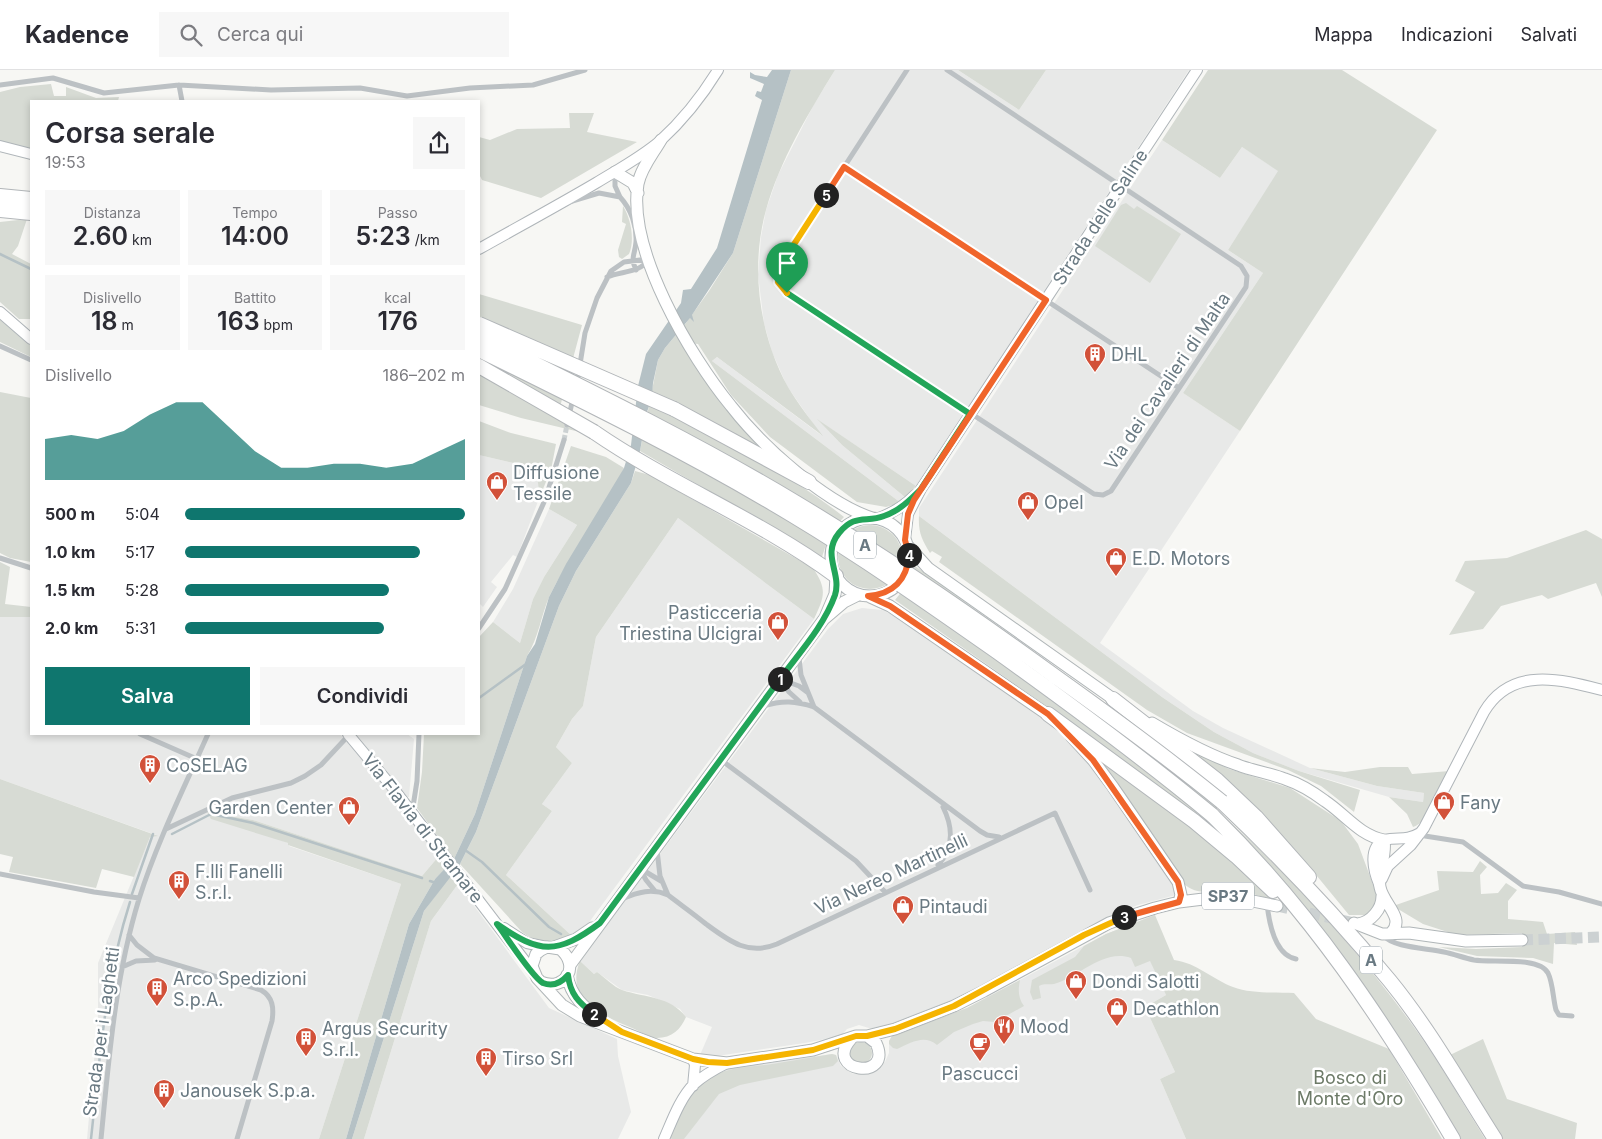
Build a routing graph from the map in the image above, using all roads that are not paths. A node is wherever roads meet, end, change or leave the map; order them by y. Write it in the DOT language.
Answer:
graph roads {
  1 [pos="585,70"];
  2 [pos="718,70"];
  3 [pos="907,70"];
  4 [pos="947,70"];
  5 [pos="1197,70"];
  6 [pos="0,85"];
  7 [pos="179,85"];
  8 [pos="182,100"];
  9 [pos="661,140"];
  10 [pos="0,146"];
  11 [pos="30,154"];
  12 [pos="844,167"];
  13 [pos="615,172"];
  14 [pos="1121,186"];
  15 [pos="638,193"];
  16 [pos="0,196"];
  17 [pos="620,197"];
  18 [pos="30,199"];
  19 [pos="557,206"];
  20 [pos="0,210"];
  21 [pos="30,213"];
  22 [pos="480,248"];
  23 [pos="648,259"];
  24 [pos="632,260"];
  25 [pos="636,270"];
  26 [pos="608,277"];
  27 [pos="1046,300"];
  28 [pos="0,312"];
  29 [pos="480,324"];
  30 [pos="15,325"];
  31 [pos="30,327"];
  32 [pos="480,336"];
  33 [pos="30,338"];
  34 [pos="0,346"];
  35 [pos="480,350"];
  36 [pos="30,360"];
  37 [pos="480,367"];
  38 [pos="1179,388"];
  39 [pos="970,414"];
  40 [pos="567,424"];
  41 [pos="564,440"];
  42 [pos="809,482"];
  43 [pos="921,489"];
  44 [pos="874,518"];
  45 [pos="906,542"];
  46 [pos="0,558"];
  47 [pos="30,568"];
  48 [pos="836,576"];
  49 [pos="863,596"];
  50 [pos="824,619"];
  51 [pos="480,626"];
  52 [pos="798,654"];
  53 [pos="780,679"];
  54 [pos="1602,690"];
  55 [pos="808,692"];
  56 [pos="1113,699"];
  57 [pos="801,703"];
  58 [pos="759,707"];
  59 [pos="814,707"];
  60 [pos="1048,714"];
  61 [pos="142,735"];
  62 [pos="208,735"];
  63 [pos="347,735"];
  64 [pos="349,735"];
  65 [pos="419,735"];
  66 [pos="197,759"];
  67 [pos="720,760"];
  68 [pos="941,804"];
  69 [pos="412,814"];
  70 [pos="166,829"];
  71 [pos="1421,833"];
  72 [pos="1002,837"];
  73 [pos="1384,840"];
  74 [pos="658,844"];
  75 [pos="935,868"];
  76 [pos="640,869"];
  77 [pos="0,874"];
  78 [pos="662,882"];
  79 [pos="1090,890"];
  80 [pos="656,891"];
  81 [pos="1381,891"];
  82 [pos="885,892"];
  83 [pos="668,895"];
  84 [pos="139,898"];
  85 [pos="1179,902"];
  86 [pos="614,903"];
  87 [pos="1272,904"];
  88 [pos="1602,904"];
  89 [pos="1375,914"];
  90 [pos="1394,915"];
  91 [pos="600,923"];
  92 [pos="497,924"];
  93 [pos="1313,928"];
  94 [pos="1383,932"];
  95 [pos="129,935"];
  96 [pos="1427,935"];
  97 [pos="1522,940"];
  98 [pos="551,947"];
  99 [pos="1296,959"];
  100 [pos="158,960"];
  101 [pos="1373,962"];
  102 [pos="122,967"];
  103 [pos="569,970"];
  104 [pos="537,977"];
  105 [pos="1572,1016"];
  106 [pos="895,1029"];
  107 [pos="622,1032"];
  108 [pos="867,1036"];
  109 [pos="851,1039"];
  110 [pos="821,1048"];
  111 [pos="878,1048"];
  112 [pos="845,1054"];
  113 [pos="693,1059"];
  114 [pos="727,1063"];
  115 [pos="693,1086"];
  116 [pos="101,1139"];
  117 [pos="237,1139"];
  118 [pos="664,1139"];
  119 [pos="1452,1139"];
  120 [pos="1495,1139"];
  1 -- 7 [label="street"];
  2 -- 9 [label="street"];
  3 -- 12 [label="street, Via dei Cavalieri di Malta"];
  4 -- 14 [label="street, Via dei Cavalieri di Malta"];
  5 -- 14 [label="street, Strada delle Saline"];
  6 -- 7 [label="street"];
  7 -- 8 [label="street"];
  9 -- 13 [label="street"];
  9 -- 15 [label="main road"];
  10 -- 11 [label="street"];
  12 -- 27 [label="street"];
  12 -- 39 [label="street, Via dei Cavalieri di Malta"];
  13 -- 15 [label="main road"];
  13 -- 17 [label="street"];
  13 -- 19 [label="street"];
  14 -- 27 [label="street, Strada delle Saline"];
  14 -- 38 [label="street, Via dei Cavalieri di Malta"];
  15 -- 23 [label="main road"];
  16 -- 18 [label="highway"];
  17 -- 19 [label="street"];
  17 -- 24 [label="street"];
  19 -- 22 [label="street"];
  20 -- 21 [label="highway"];
  23 -- 24 [label="street"];
  23 -- 25 [label="street"];
  23 -- 42 [label="main road"];
  24 -- 25 [label="street"];
  24 -- 26 [label="street"];
  25 -- 26 [label="street"];
  26 -- 40 [label="street"];
  27 -- 38 [label="street"];
  27 -- 39 [label="street, Strada delle Saline"];
  28 -- 30 [label="street"];
  29 -- 42 [label="highway, bridge"];
  30 -- 31 [label="street"];
  30 -- 33 [label="street"];
  32 -- 101 [label="highway, A, bridge"];
  34 -- 36 [label="street"];
  35 -- 93 [label="highway, A, bridge"];
  37 -- 48 [label="highway, bridge"];
  38 -- 39 [label="street, Via dei Cavalieri di Malta"];
  39 -- 43 [label="street, Strada delle Saline"];
  41 -- 51 [label="street"];
  42 -- 44 [label="main road"];
  43 -- 44 [label="street, Strada delle Saline"];
  43 -- 45 [label="street, Strada delle Saline"];
  44 -- 45 [label="main road"];
  44 -- 48 [label="main road"];
  45 -- 49 [label="main road"];
  45 -- 56 [label="main road"];
  46 -- 47 [label="street"];
  48 -- 49 [label="main road"];
  48 -- 50 [label="main road"];
  49 -- 50 [label="main road"];
  49 -- 60 [label="main road"];
  50 -- 52 [label="main road"];
  52 -- 53 [label="main road"];
  52 -- 55 [label="street"];
  53 -- 55 [label="street"];
  53 -- 57 [label="street"];
  53 -- 58 [label="main road"];
  54 -- 71 [label="street"];
  55 -- 59 [label="street"];
  56 -- 73 [label="main road"];
  56 -- 101 [label="highway"];
  57 -- 58 [label="street"];
  57 -- 59 [label="street"];
  58 -- 67 [label="main road"];
  59 -- 68 [label="street"];
  60 -- 85 [label="main road"];
  60 -- 93 [label="highway"];
  61 -- 66 [label="street"];
  62 -- 66 [label="street, Strada per i Laghetti"];
  63 -- 70 [label="street"];
  64 -- 69 [label="street, Via Flavia di Stramare / SP37"];
  65 -- 69 [label="street"];
  66 -- 70 [label="street, Strada per i Laghetti"];
  67 -- 74 [label="main road"];
  67 -- 82 [label="street"];
  68 -- 72 [label="street"];
  68 -- 75 [label="street"];
  69 -- 92 [label="street, Via Flavia di Stramare / SP37"];
  70 -- 84 [label="street, Strada per i Laghetti"];
  71 -- 73 [label="street"];
  71 -- 81 [label="street"];
  71 -- 88 [label="street"];
  72 -- 75 [label="street, Via Nereo Martinelli"];
  72 -- 79 [label="street, Via Nereo Martinelli"];
  73 -- 81 [label="main road"];
  74 -- 76 [label="main road"];
  74 -- 78 [label="street, Via Nereo Martinelli"];
  75 -- 82 [label="street, Via Nereo Martinelli"];
  76 -- 78 [label="street"];
  76 -- 80 [label="street"];
  76 -- 86 [label="main road"];
  77 -- 84 [label="street"];
  78 -- 83 [label="street, Via Nereo Martinelli"];
  80 -- 83 [label="street, Via Nereo Martinelli"];
  80 -- 86 [label="street, Via Nereo Martinelli"];
  81 -- 89 [label="main road"];
  81 -- 90 [label="main road"];
  82 -- 83 [label="street, Via Nereo Martinelli"];
  84 -- 95 [label="street, Strada per i Laghetti"];
  85 -- 87 [label="main road, Via Flavia di Stramare / SP37"];
  85 -- 106 [label="main road, Via Flavia di Stramare / SP37"];
  86 -- 91 [label="main road"];
  87 -- 99 [label="street"];
  89 -- 90 [label="main road"];
  89 -- 94 [label="main road"];
  89 -- 94 [label="main road"];
  90 -- 94 [label="main road"];
  90 -- 96 [label="main road"];
  91 -- 98 [label="main road"];
  91 -- 103 [label="main road"];
  92 -- 98 [label="street, Via Flavia di Stramare / SP37"];
  92 -- 104 [label="street, Via Flavia di Stramare / SP37"];
  93 -- 119 [label="highway, A"];
  94 -- 96 [label="main road"];
  94 -- 105 [label="street"];
  95 -- 100 [label="street"];
  95 -- 102 [label="street, Strada per i Laghetti"];
  96 -- 97 [label="main road"];
  98 -- 103 [label="main road, Via Flavia di Stramare / SP37"];
  98 -- 104 [label="main road"];
  100 -- 102 [label="street"];
  100 -- 117 [label="street"];
  101 -- 120 [label="highway, A"];
  102 -- 116 [label="street, Strada per i Laghetti"];
  103 -- 104 [label="main road"];
  103 -- 107 [label="main road, Via Flavia di Stramare / SP37"];
  104 -- 107 [label="main road, Via Flavia di Stramare / SP37"];
  106 -- 108 [label="main road, Via Flavia di Stramare / SP37"];
  106 -- 111 [label="main road, Via Flavia di Stramare / SP37"];
  107 -- 113 [label="main road, Via Flavia di Stramare / SP37"];
  108 -- 109 [label="main road, Via Flavia di Stramare / SP37"];
  108 -- 111 [label="main road"];
  109 -- 110 [label="main road, Via Flavia di Stramare / SP37"];
  109 -- 112 [label="main road"];
  110 -- 112 [label="main road, Via Flavia di Stramare / SP37"];
  110 -- 114 [label="main road, Via Flavia di Stramare / SP37"];
  111 -- 112 [label="main road, Via Flavia di Stramare / SP37"];
  113 -- 114 [label="main road, Via Flavia di Stramare / SP37"];
  113 -- 115 [label="street"];
  114 -- 115 [label="street"];
  115 -- 118 [label="street"];
}
